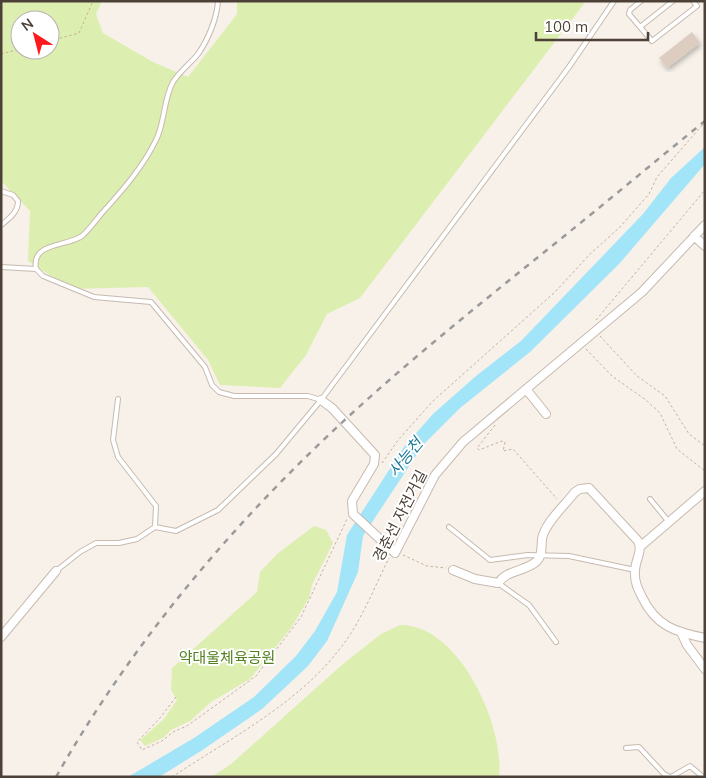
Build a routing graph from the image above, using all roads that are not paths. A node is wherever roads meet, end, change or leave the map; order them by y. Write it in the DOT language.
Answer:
graph roads {
  1 [pos="218,1"];
  2 [pos="641,1"];
  3 [pos="673,1"];
  4 [pos="693,1"];
  5 [pos="612,2"];
  6 [pos="640,27"];
  7 [pos="1,191"];
  8 [pos="1,225"];
  9 [pos="705,225"];
  10 [pos="694,236"];
  11 [pos="705,246"];
  12 [pos="1,267"];
  13 [pos="36,269"];
  14 [pos="526,389"];
  15 [pos="118,399"];
  16 [pos="321,400"];
  17 [pos="546,414"];
  18 [pos="705,491"];
  19 [pos="650,498"];
  20 [pos="669,522"];
  21 [pos="449,527"];
  22 [pos="154,528"];
  23 [pos="641,546"];
  24 [pos="541,555"];
  25 [pos="453,570"];
  26 [pos="635,570"];
  27 [pos="56,571"];
  28 [pos="498,583"];
  29 [pos="680,632"];
  30 [pos="1,637"];
  31 [pos="705,638"];
  32 [pos="556,642"];
  33 [pos="705,668"];
  34 [pos="626,748"];
  35 [pos="671,777"];
  36 [pos="703,777"];
  1 -- 13 [label="lane"];
  2 -- 6 [label="lane"];
  3 -- 6 [label="lane"];
  4 -- 6 [label="lane"];
  5 -- 16 [label="lane"];
  7 -- 8 [label="lane"];
  9 -- 10 [label="street"];
  10 -- 11 [label="street"];
  10 -- 14 [label="street"];
  12 -- 13 [label="lane"];
  13 -- 16 [label="lane"];
  14 -- 16 [label="street"];
  14 -- 17 [label="street"];
  15 -- 22 [label="lane"];
  16 -- 22 [label="lane"];
  18 -- 20 [label="street"];
  19 -- 20 [label="lane"];
  20 -- 23 [label="street"];
  21 -- 24 [label="lane"];
  22 -- 27 [label="lane"];
  23 -- 24 [label="street"];
  23 -- 26 [label="street"];
  24 -- 26 [label="lane"];
  24 -- 28 [label="street"];
  25 -- 28 [label="street"];
  26 -- 29 [label="street"];
  27 -- 30 [label="street"];
  28 -- 32 [label="lane"];
  29 -- 31 [label="street"];
  29 -- 33 [label="street"];
  34 -- 35 [label="lane"];
  35 -- 36 [label="lane"];
}
